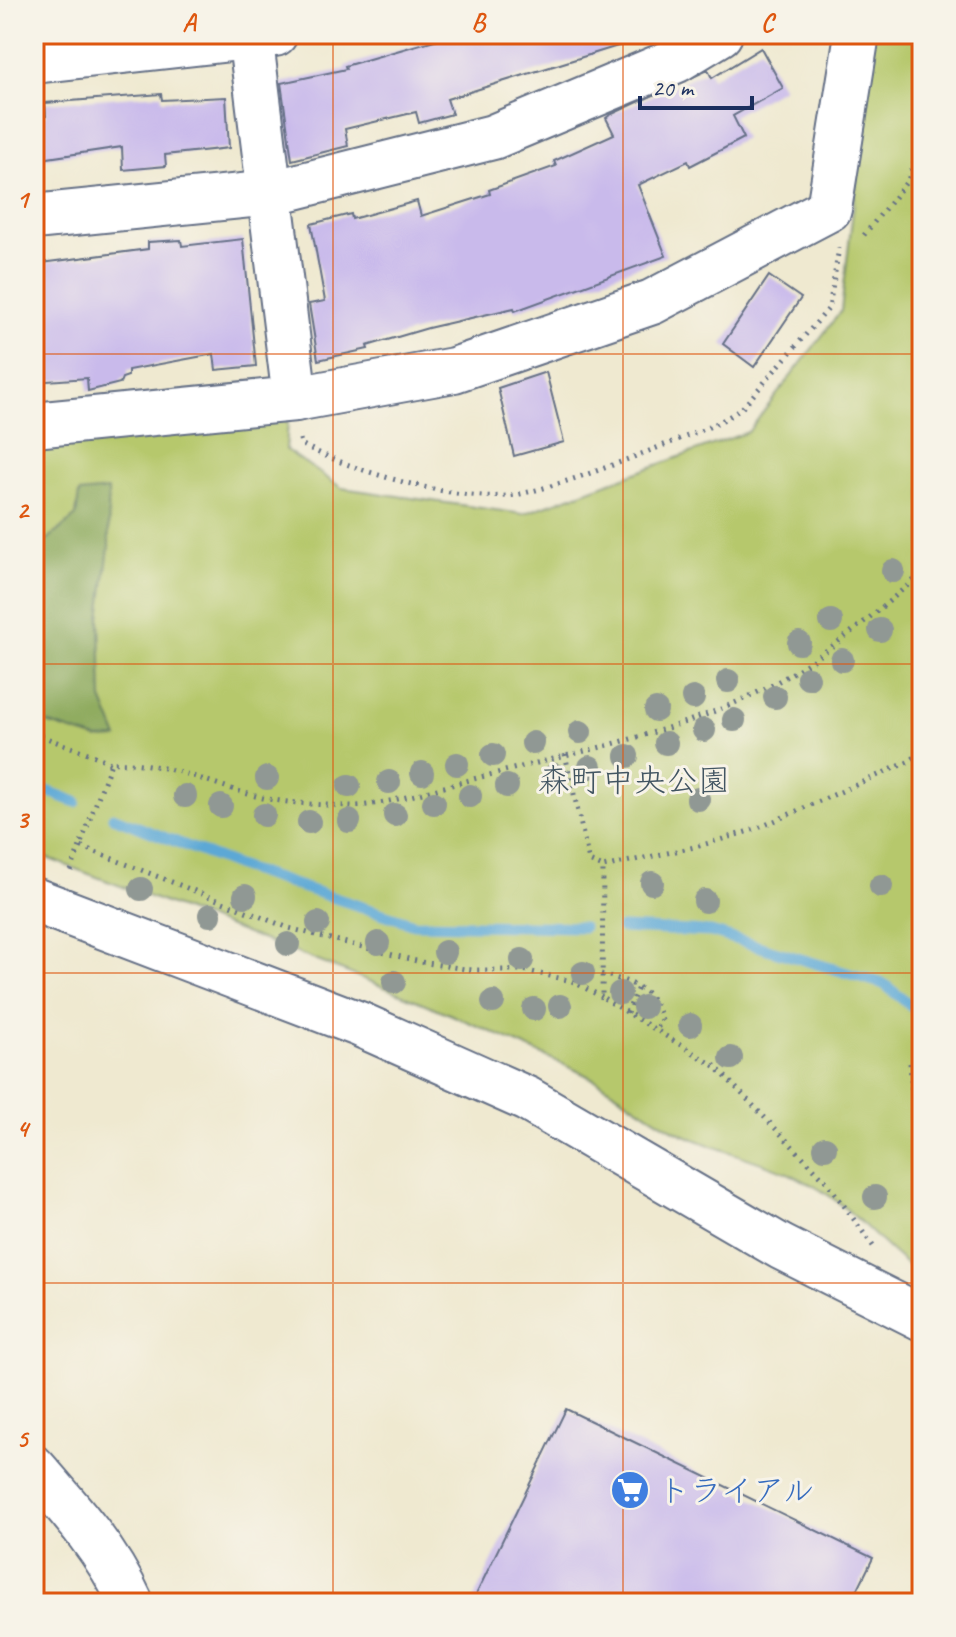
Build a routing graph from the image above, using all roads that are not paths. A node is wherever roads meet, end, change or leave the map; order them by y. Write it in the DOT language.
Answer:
graph roads {
  1 [pos="720,34"];
  2 [pos="857,34"];
  3 [pos="259,36"];
  4 [pos="34,61"];
  5 [pos="271,193"];
  6 [pos="34,217"];
  7 [pos="295,399"];
  8 [pos="34,425"];
  9 [pos="51,890"];
  10 [pos="922,1318"];
  11 [pos="34,1468"];
  12 [pos="131,1603"];
  1 -- 5 [label="street"];
  2 -- 7 [label="street"];
  3 -- 4 [label="street"];
  3 -- 5 [label="street"];
  5 -- 6 [label="street"];
  5 -- 7 [label="street"];
  7 -- 8 [label="street"];
  9 -- 10 [label="street"];
  11 -- 12 [label="street"];
}
